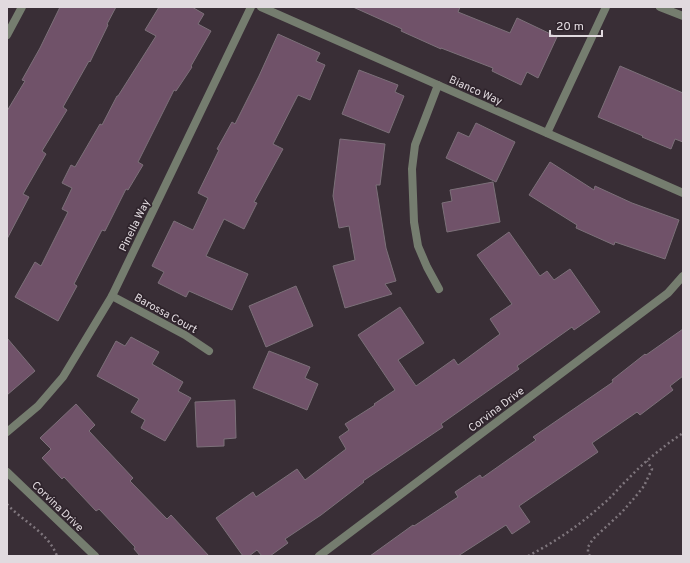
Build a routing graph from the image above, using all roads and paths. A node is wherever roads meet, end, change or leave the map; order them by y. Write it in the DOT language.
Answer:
graph roads {
  1 [pos="22,7"];
  2 [pos="251,7"];
  3 [pos="261,7"];
  4 [pos="606,7"];
  5 [pos="660,7"];
  6 [pos="683,16"];
  7 [pos="7,35"];
  8 [pos="438,85"];
  9 [pos="548,133"];
  10 [pos="683,193"];
  11 [pos="683,276"];
  12 [pos="439,289"];
  13 [pos="112,296"];
  14 [pos="209,351"];
  15 [pos="7,432"];
  16 [pos="683,433"];
  17 [pos="647,461"];
  18 [pos="7,472"];
  19 [pos="7,504"];
  20 [pos="57,556"];
  21 [pos="95,556"];
  22 [pos="319,556"];
  23 [pos="528,556"];
  24 [pos="590,556"];
  1 -- 7 [label="street"];
  2 -- 13 [label="street, Pinella Way"];
  3 -- 8 [label="street, Bianco Way"];
  4 -- 9 [label="street"];
  5 -- 6 [label="street"];
  8 -- 9 [label="street, Bianco Way"];
  8 -- 12 [label="street"];
  9 -- 10 [label="street, Bianco Way"];
  11 -- 22 [label="street, Corvina Drive"];
  13 -- 14 [label="street, Barossa Court"];
  13 -- 15 [label="street, Pinella Way"];
  16 -- 17 [label="path"];
  17 -- 23 [label="path"];
  17 -- 24 [label="path"];
  18 -- 21 [label="street, Corvina Drive"];
  19 -- 20 [label="path"];
}
